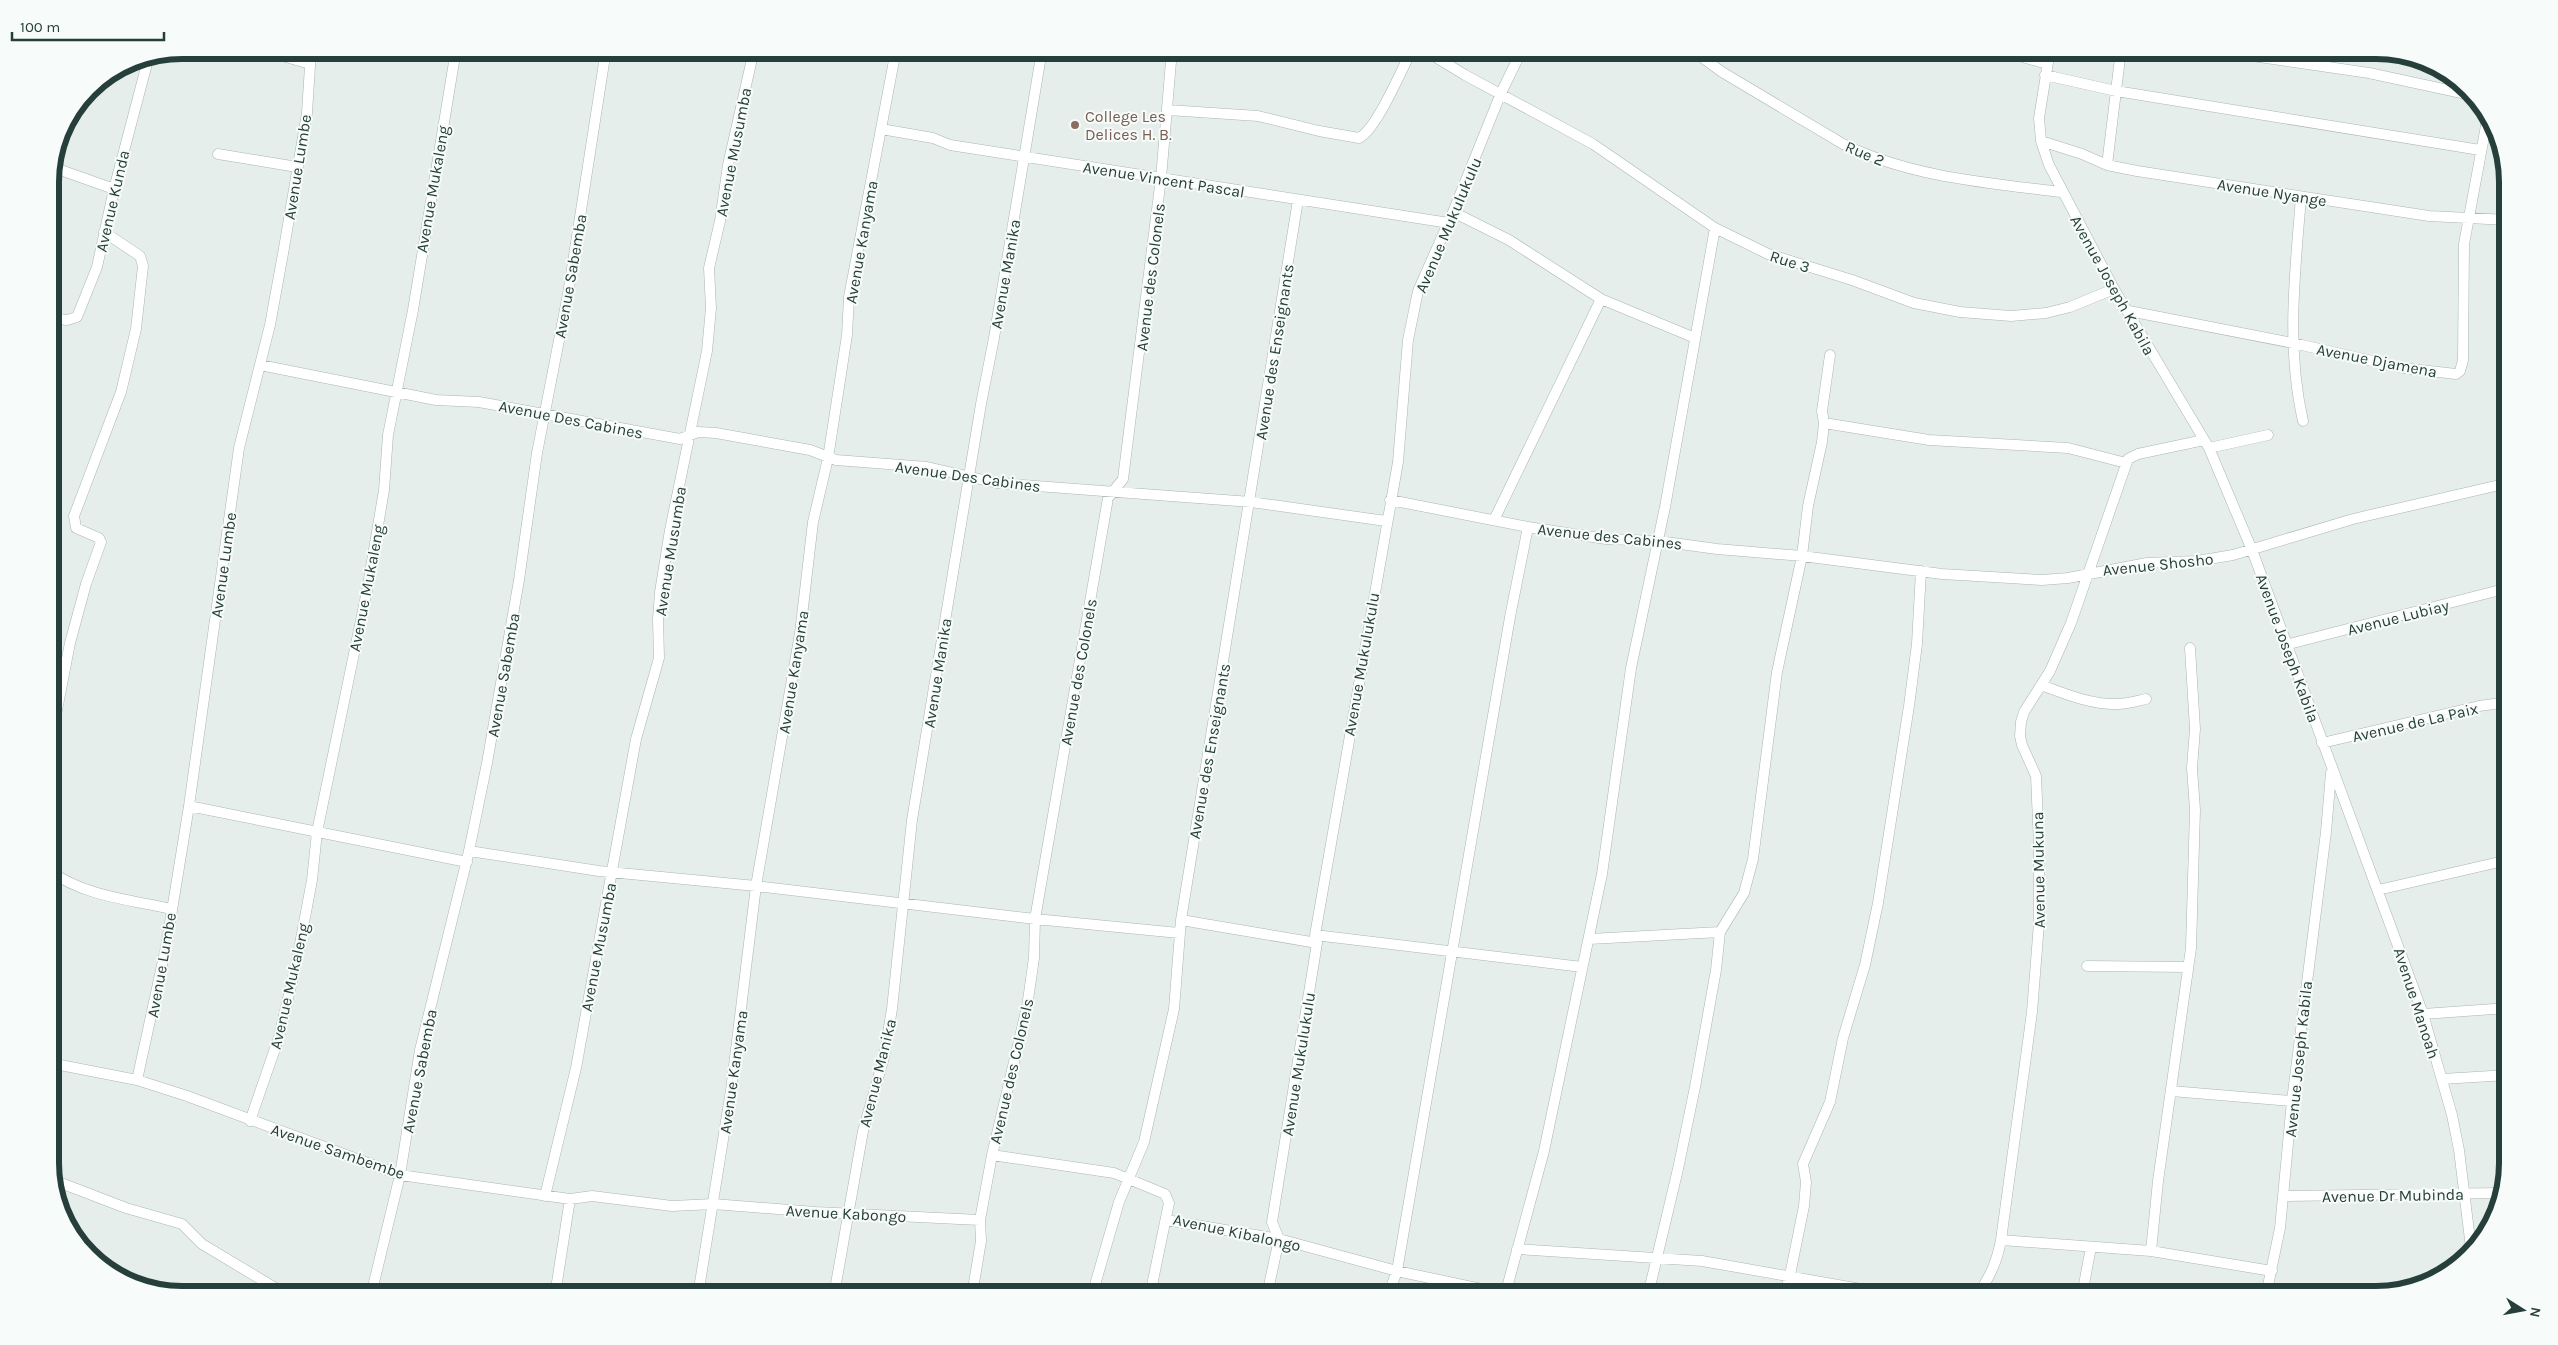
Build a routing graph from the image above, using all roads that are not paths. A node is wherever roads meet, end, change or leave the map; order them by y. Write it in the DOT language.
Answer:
graph roads {
  1 [pos="293,59"];
  2 [pos="310,59"];
  3 [pos="455,59"];
  4 [pos="605,59"];
  5 [pos="752,59"];
  6 [pos="894,59"];
  7 [pos="1041,59"];
  8 [pos="1171,59"];
  9 [pos="1407,59"];
  10 [pos="1440,59"];
  11 [pos="1518,59"];
  12 [pos="1705,59"];
  13 [pos="2030,59"];
  14 [pos="2048,59"];
  15 [pos="2120,59"];
  16 [pos="2273,59"];
  17 [pos="147,64"];
  18 [pos="310,64"];
  19 [pos="2047,64"];
  20 [pos="2045,75"];
  21 [pos="2116,91"];
  22 [pos="1501,93"];
  23 [pos="2461,93"];
  24 [pos="1168,110"];
  25 [pos="2486,125"];
  26 [pos="881,129"];
  27 [pos="2042,141"];
  28 [pos="2480,150"];
  29 [pos="218,154"];
  30 [pos="1026,157"];
  31 [pos="2107,165"];
  32 [pos="297,167"];
  33 [pos="59,170"];
  34 [pos="1162,178"];
  35 [pos="114,189"];
  36 [pos="2061,192"];
  37 [pos="2301,197"];
  38 [pos="1298,200"];
  39 [pos="1454,212"];
  40 [pos="2469,219"];
  41 [pos="2499,220"];
  42 [pos="1449,223"];
  43 [pos="1715,228"];
  44 [pos="104,232"];
  45 [pos="2114,289"];
  46 [pos="1602,299"];
  47 [pos="2128,311"];
  48 [pos="59,319"];
  49 [pos="1695,338"];
  50 [pos="2293,343"];
  51 [pos="1830,355"];
  52 [pos="260,365"];
  53 [pos="396,392"];
  54 [pos="544,416"];
  55 [pos="2303,421"];
  56 [pos="1824,422"];
  57 [pos="691,435"];
  58 [pos="2268,435"];
  59 [pos="2206,444"];
  60 [pos="828,458"];
  61 [pos="2126,463"];
  62 [pos="970,477"];
  63 [pos="2499,485"];
  64 [pos="1112,492"];
  65 [pos="1390,500"];
  66 [pos="1250,502"];
  67 [pos="1494,520"];
  68 [pos="1386,521"];
  69 [pos="1528,527"];
  70 [pos="1658,541"];
  71 [pos="2252,550"];
  72 [pos="1802,556"];
  73 [pos="1922,571"];
  74 [pos="2089,572"];
  75 [pos="2499,590"];
  76 [pos="2288,644"];
  77 [pos="2190,648"];
  78 [pos="2041,685"];
  79 [pos="2146,699"];
  80 [pos="59,700"];
  81 [pos="2499,703"];
  82 [pos="2322,743"];
  83 [pos="2331,767"];
  84 [pos="189,806"];
  85 [pos="317,832"];
  86 [pos="470,851"];
  87 [pos="467,862"];
  88 [pos="2499,862"];
  89 [pos="613,871"];
  90 [pos="59,875"];
  91 [pos="756,886"];
  92 [pos="2378,890"];
  93 [pos="904,903"];
  94 [pos="171,909"];
  95 [pos="1035,919"];
  96 [pos="1181,920"];
  97 [pos="1720,932"];
  98 [pos="1179,933"];
  99 [pos="1316,939"];
  100 [pos="1589,939"];
  101 [pos="1453,952"];
  102 [pos="2087,966"];
  103 [pos="1582,967"];
  104 [pos="2188,967"];
  105 [pos="2499,1009"];
  106 [pos="2423,1014"];
  107 [pos="59,1065"];
  108 [pos="2499,1076"];
  109 [pos="137,1080"];
  110 [pos="2442,1080"];
  111 [pos="2171,1091"];
  112 [pos="2292,1101"];
  113 [pos="250,1121"];
  114 [pos="992,1155"];
  115 [pos="400,1175"];
  116 [pos="1130,1179"];
  117 [pos="60,1183"];
  118 [pos="2495,1193"];
  119 [pos="2465,1195"];
  120 [pos="545,1196"];
  121 [pos="2284,1196"];
  122 [pos="570,1199"];
  123 [pos="713,1204"];
  124 [pos="849,1213"];
  125 [pos="980,1220"];
  126 [pos="1166,1220"];
  127 [pos="1279,1239"];
  128 [pos="2001,1240"];
  129 [pos="2470,1242"];
  130 [pos="2090,1247"];
  131 [pos="1517,1249"];
  132 [pos="2151,1251"];
  133 [pos="1657,1256"];
  134 [pos="1397,1271"];
  135 [pos="2272,1271"];
  136 [pos="1790,1275"];
  137 [pos="272,1286"];
  138 [pos="373,1286"];
  139 [pos="556,1286"];
  140 [pos="699,1286"];
  141 [pos="836,1286"];
  142 [pos="974,1286"];
  143 [pos="1095,1286"];
  144 [pos="1152,1286"];
  145 [pos="1269,1286"];
  146 [pos="1391,1286"];
  147 [pos="1467,1286"];
  148 [pos="1507,1286"];
  149 [pos="1650,1286"];
  150 [pos="1787,1286"];
  151 [pos="1848,1286"];
  152 [pos="1984,1286"];
  153 [pos="2084,1286"];
  154 [pos="2268,1286"];
  1 -- 18 [label="street"];
  2 -- 18 [label="street, Avenue Lumbe"];
  3 -- 53 [label="street, Avenue Mukaleng"];
  4 -- 54 [label="street, Avenue Sabemba"];
  5 -- 57 [label="street, Avenue Musumba"];
  6 -- 26 [label="street, Avenue Kanyama"];
  7 -- 30 [label="street, Avenue Manika"];
  8 -- 24 [label="street, Avenue des Colonels"];
  9 -- 24 [label="street"];
  10 -- 22 [label="street, Rue 3"];
  11 -- 22 [label="street, Avenue Mukulukulu"];
  12 -- 36 [label="street, Rue 2"];
  13 -- 19 [label="street"];
  14 -- 19 [label="street, Avenue Joseph Kabila"];
  15 -- 21 [label="street"];
  16 -- 23 [label="street"];
  17 -- 35 [label="street, Avenue Kunda"];
  18 -- 32 [label="street, Avenue Lumbe"];
  19 -- 20 [label="street, Avenue Joseph Kabila"];
  20 -- 21 [label="street"];
  20 -- 27 [label="street, Avenue Joseph Kabila"];
  21 -- 28 [label="street"];
  21 -- 31 [label="street"];
  22 -- 39 [label="street, Avenue Mukulukulu"];
  22 -- 43 [label="street, Rue 3"];
  24 -- 34 [label="street, Avenue des Colonels"];
  25 -- 28 [label="street, Avenue Djamena"];
  26 -- 30 [label="street, Avenue Vincent Pascal"];
  26 -- 60 [label="street, Avenue Kanyama"];
  27 -- 31 [label="street, Avenue Nyange"];
  27 -- 36 [label="street, Avenue Joseph Kabila"];
  28 -- 40 [label="street, Avenue Djamena"];
  29 -- 32 [label="street"];
  30 -- 34 [label="street, Avenue Vincent Pascal"];
  30 -- 62 [label="street, Avenue Manika"];
  31 -- 37 [label="street, Avenue Nyange"];
  32 -- 52 [label="street, Avenue Lumbe"];
  33 -- 35 [label="street"];
  34 -- 38 [label="street, Avenue Vincent Pascal"];
  34 -- 64 [label="street, Avenue des Colonels"];
  35 -- 44 [label="street, Avenue Kunda"];
  36 -- 45 [label="street, Avenue Joseph Kabila"];
  37 -- 40 [label="street, Avenue Nyange"];
  37 -- 50 [label="street"];
  38 -- 42 [label="street, Avenue Vincent Pascal"];
  38 -- 66 [label="street, Avenue des Enseignants"];
  39 -- 42 [label="street, Avenue Mukulukulu"];
  39 -- 46 [label="street"];
  40 -- 41 [label="street, Avenue Nyange"];
  40 -- 50 [label="street, Avenue Djamena"];
  42 -- 65 [label="street, Avenue Mukulukulu"];
  43 -- 45 [label="street, Rue 3"];
  43 -- 49 [label="street"];
  44 -- 48 [label="street, Avenue Kunda"];
  44 -- 80 [label="street"];
  45 -- 47 [label="street, Avenue Joseph Kabila"];
  46 -- 49 [label="street"];
  46 -- 67 [label="street"];
  47 -- 50 [label="street, Avenue Djamena"];
  47 -- 59 [label="street, Avenue Joseph Kabila"];
  49 -- 70 [label="street"];
  50 -- 55 [label="street"];
  51 -- 56 [label="street"];
  52 -- 53 [label="street, Avenue Des Cabines"];
  52 -- 84 [label="street, Avenue Lumbe"];
  53 -- 54 [label="street, Avenue Des Cabines"];
  53 -- 85 [label="street, Avenue Mukaleng"];
  54 -- 57 [label="street, Avenue Des Cabines"];
  54 -- 86 [label="street, Avenue Sabemba"];
  56 -- 61 [label="street"];
  56 -- 72 [label="street"];
  57 -- 60 [label="street, Avenue Des Cabines"];
  57 -- 89 [label="street, Avenue Musumba"];
  58 -- 59 [label="street"];
  59 -- 61 [label="street"];
  59 -- 71 [label="street, Avenue Joseph Kabila"];
  60 -- 62 [label="street, Avenue Des Cabines"];
  60 -- 91 [label="street, Avenue Kanyama"];
  61 -- 74 [label="street, Avenue Mukuna"];
  62 -- 64 [label="street, Avenue Des Cabines"];
  62 -- 93 [label="street, Avenue Manika"];
  63 -- 71 [label="street, Avenue Shosho"];
  64 -- 66 [label="street, Avenue Des Cabines"];
  64 -- 95 [label="street, Avenue des Colonels"];
  65 -- 67 [label="street, Avenue des Cabines"];
  65 -- 68 [label="street, Avenue Mukulukulu"];
  66 -- 68 [label="street, Avenue Des Cabines"];
  66 -- 96 [label="street, Avenue des Enseignants"];
  67 -- 69 [label="street, Avenue des Cabines"];
  68 -- 99 [label="street, Avenue Mukulukulu"];
  69 -- 70 [label="street, Avenue des Cabines"];
  69 -- 101 [label="street"];
  70 -- 72 [label="street, Avenue des Cabines"];
  70 -- 100 [label="street"];
  71 -- 74 [label="street, Avenue Shosho"];
  71 -- 76 [label="street, Avenue Joseph Kabila"];
  72 -- 73 [label="street, Avenue Shosho"];
  72 -- 97 [label="street"];
  73 -- 74 [label="street, Avenue Shosho"];
  73 -- 136 [label="street"];
  74 -- 78 [label="street, Avenue Mukuna"];
  75 -- 76 [label="street, Avenue Lubiay"];
  76 -- 82 [label="street, Avenue Joseph Kabila"];
  77 -- 104 [label="street"];
  78 -- 79 [label="street"];
  78 -- 128 [label="street, Avenue Mukuna"];
  81 -- 82 [label="street, Avenue de La Paix"];
  82 -- 83 [label="street, Avenue Joseph Kabila"];
  83 -- 92 [label="street, Avenue Manoah"];
  83 -- 112 [label="street, Avenue Joseph Kabila"];
  84 -- 85 [label="street"];
  84 -- 94 [label="street, Avenue Lumbe"];
  85 -- 87 [label="street"];
  85 -- 113 [label="street, Avenue Mukaleng"];
  86 -- 87 [label="street, Avenue Sabemba"];
  86 -- 89 [label="street"];
  87 -- 115 [label="street, Avenue Sabemba"];
  88 -- 92 [label="street"];
  89 -- 91 [label="street"];
  89 -- 120 [label="street, Avenue Musumba"];
  90 -- 94 [label="street"];
  91 -- 93 [label="street"];
  91 -- 123 [label="street, Avenue Kanyama"];
  92 -- 106 [label="street, Avenue Manoah"];
  93 -- 95 [label="street"];
  93 -- 124 [label="street, Avenue Manika"];
  94 -- 109 [label="street, Avenue Lumbe"];
  95 -- 98 [label="street"];
  95 -- 114 [label="street, Avenue des Colonels"];
  96 -- 98 [label="street, Avenue des Enseignants"];
  96 -- 99 [label="street"];
  97 -- 100 [label="street"];
  97 -- 133 [label="street"];
  98 -- 116 [label="street, Avenue des Enseignants"];
  99 -- 101 [label="street"];
  99 -- 127 [label="street, Avenue Mukulukulu"];
  100 -- 103 [label="street"];
  101 -- 103 [label="street"];
  101 -- 134 [label="street"];
  102 -- 104 [label="street"];
  103 -- 131 [label="street"];
  104 -- 111 [label="street"];
  105 -- 106 [label="street"];
  106 -- 110 [label="street, Avenue Manoah"];
  107 -- 109 [label="street, Avenue Sambembe"];
  108 -- 110 [label="street"];
  109 -- 113 [label="street, Avenue Sambembe"];
  110 -- 119 [label="street, Avenue Manoah"];
  111 -- 112 [label="street"];
  111 -- 132 [label="street"];
  112 -- 121 [label="street, Avenue Joseph Kabila"];
  113 -- 115 [label="street, Avenue Sambembe"];
  114 -- 116 [label="street, Avenue Kibalongo"];
  114 -- 125 [label="street, Avenue des Colonels"];
  115 -- 120 [label="street, Avenue Sambembe"];
  115 -- 138 [label="street, Avenue Sabemba"];
  116 -- 126 [label="street, Avenue Kibalongo"];
  116 -- 143 [label="street, Avenue des Enseignants"];
  117 -- 137 [label="street"];
  118 -- 119 [label="street, Avenue Dr Mubinda"];
  119 -- 121 [label="street, Avenue Dr Mubinda"];
  119 -- 129 [label="street, Avenue Manoah"];
  120 -- 122 [label="street, Avenue Sambembe"];
  121 -- 135 [label="street, Avenue Joseph Kabila"];
  122 -- 123 [label="street, Avenue Kabongo"];
  122 -- 139 [label="street"];
  123 -- 124 [label="street, Avenue Kabongo"];
  123 -- 140 [label="street, Avenue Kanyama"];
  124 -- 125 [label="street, Avenue Kabongo"];
  124 -- 141 [label="street, Avenue Manika"];
  125 -- 142 [label="street, Avenue des Colonels"];
  126 -- 127 [label="street, Avenue Kibalongo"];
  126 -- 144 [label="street"];
  127 -- 134 [label="street, Avenue Kibalongo"];
  127 -- 145 [label="street, Avenue Mukulukulu"];
  128 -- 130 [label="street"];
  128 -- 152 [label="street, Avenue Mukuna"];
  130 -- 132 [label="street"];
  130 -- 153 [label="street"];
  131 -- 133 [label="street"];
  131 -- 148 [label="street"];
  132 -- 135 [label="street"];
  133 -- 136 [label="street"];
  133 -- 149 [label="street"];
  134 -- 146 [label="street"];
  134 -- 147 [label="street, Avenue Kibalongo"];
  135 -- 154 [label="street, Avenue Joseph Kabila"];
  136 -- 150 [label="street"];
  136 -- 151 [label="street"];
}
